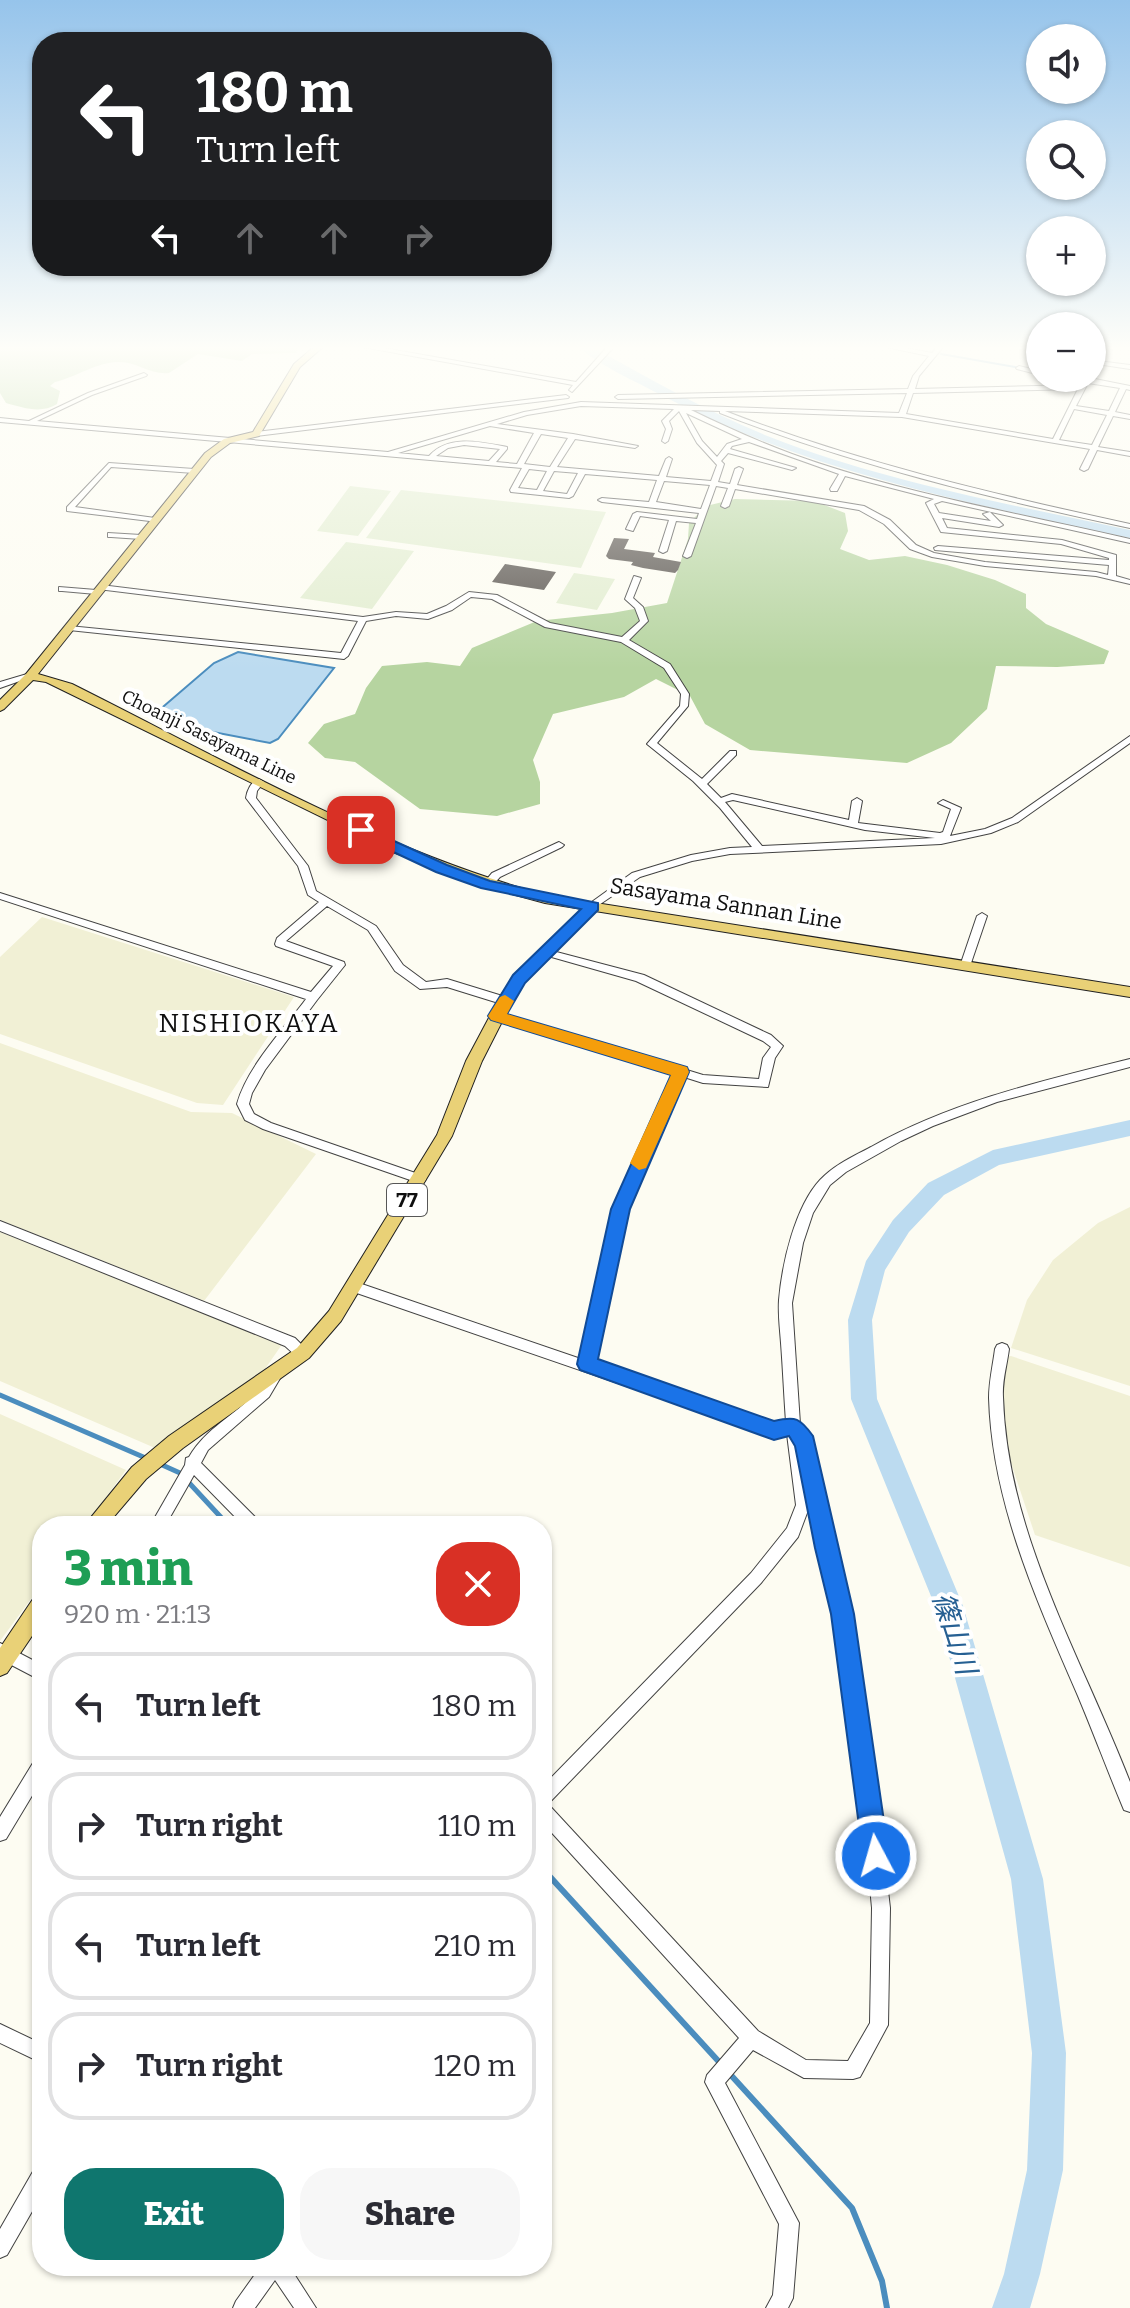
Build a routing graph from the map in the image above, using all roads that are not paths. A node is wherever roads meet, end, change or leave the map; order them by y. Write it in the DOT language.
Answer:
graph roads {
  1 [pos="211,454"];
  2 [pos="371,454"];
  3 [pos="390,454"];
  4 [pos="434,454"];
  5 [pos="500,454"];
  6 [pos="528,454"];
  7 [pos="564,454"];
  8 [pos="710,454"];
  9 [pos="723,454"];
  10 [pos="740,454"];
  11 [pos="752,454"];
  12 [pos="789,454"];
  13 [pos="837,454"];
  14 [pos="1090,454"];
  15 [pos="386,455"];
  16 [pos="749,456"];
  17 [pos="430,459"];
  18 [pos="669,459"];
  19 [pos="805,459"];
  20 [pos="717,461"];
  21 [pos="490,464"];
  22 [pos="623,464"];
  23 [pos="522,467"];
  24 [pos="739,469"];
  25 [pos="1084,469"];
  26 [pos="549,470"];
  27 [pos="194,471"];
  28 [pos="582,472"];
  29 [pos="844,472"];
  30 [pos="619,475"];
  31 [pos="661,478"];
  32 [pos="712,483"];
  33 [pos="733,486"];
  34 [pos="834,489"];
  35 [pos="539,493"];
  36 [pos="942,499"];
  37 [pos="602,500"];
  38 [pos="652,504"];
  39 [pos="725,506"];
  40 [pos="702,511"];
  41 [pos="987,514"];
  42 [pos="936,515"];
  43 [pos="673,518"];
  44 [pos="155,520"];
  45 [pos="699,521"];
  46 [pos="1130,526"];
  47 [pos="630,529"];
  48 [pos="944,530"];
  49 [pos="111,535"];
  50 [pos="141,537"];
  51 [pos="1130,541"];
  52 [pos="663,551"];
  53 [pos="935,551"];
  54 [pos="687,556"];
  55 [pos="1112,563"];
  56 [pos="637,578"];
  57 [pos="1112,578"];
  58 [pos="1130,582"];
  59 [pos="62,589"];
  60 [pos="98,590"];
  61 [pos="363,619"];
  62 [pos="69,628"];
  63 [pos="624,640"];
  64 [pos="30,676"];
  65 [pos="0,685"];
  66 [pos="0,707"];
  67 [pos="1130,739"];
  68 [pos="733,753"];
  69 [pos="259,782"];
  70 [pos="702,784"];
  71 [pos="720,801"];
  72 [pos="857,801"];
  73 [pos="943,803"];
  74 [pos="853,824"];
  75 [pos="940,838"];
  76 [pos="559,845"];
  77 [pos="760,850"];
  78 [pos="487,885"];
  79 [pos="0,896"];
  80 [pos="325,902"];
  81 [pos="593,906"];
  82 [pos="982,916"];
  83 [pos="545,952"];
  84 [pos="965,966"];
  85 [pos="1130,992"];
  86 [pos="313,997"];
  87 [pos="505,1001"];
  88 [pos="497,1016"];
  89 [pos="1130,1063"];
  90 [pos="681,1072"];
  91 [pos="420,1179"];
  92 [pos="0,1226"];
  93 [pos="353,1286"];
  94 [pos="1002,1349"];
  95 [pos="303,1353"];
  96 [pos="587,1364"];
  97 [pos="275,1375"];
  98 [pos="793,1426"];
  99 [pos="189,1467"];
  100 [pos="102,1516"];
  101 [pos="162,1516"];
  102 [pos="243,1516"];
  103 [pos="32,1617"];
  104 [pos="3,1657"];
  105 [pos="32,1669"];
  106 [pos="32,1780"];
  107 [pos="552,1789"];
  108 [pos="1130,1804"];
  109 [pos="552,1821"];
  110 [pos="0,1833"];
  111 [pos="0,2033"];
  112 [pos="751,2038"];
  113 [pos="32,2049"];
  114 [pos="32,2192"];
  115 [pos="0,2248"];
  116 [pos="267,2276"];
  117 [pos="282,2276"];
  118 [pos="243,2308"];
  119 [pos="306,2308"];
  120 [pos="776,2308"];
  1 -- 27 [label="main road"];
  2 -- 15 [label="street"];
  3 -- 15 [label="street"];
  4 -- 17 [label="street"];
  5 -- 21 [label="street"];
  6 -- 23 [label="street"];
  7 -- 26 [label="street"];
  8 -- 20 [label="street"];
  9 -- 20 [label="street"];
  10 -- 16 [label="street"];
  11 -- 16 [label="street"];
  12 -- 19 [label="street"];
  13 -- 46 [label="street"];
  14 -- 25 [label="street"];
  15 -- 17 [label="street"];
  16 -- 19 [label="street"];
  17 -- 21 [label="street"];
  18 -- 31 [label="street"];
  19 -- 29 [label="street"];
  20 -- 32 [label="street"];
  21 -- 23 [label="street"];
  22 -- 30 [label="street"];
  23 -- 26 [label="street"];
  23 -- 35 [label="street"];
  24 -- 33 [label="street"];
  26 -- 28 [label="street"];
  26 -- 35 [label="street"];
  27 -- 44 [label="main road"];
  27 -- 44 [label="street"];
  28 -- 30 [label="street"];
  28 -- 35 [label="street"];
  29 -- 34 [label="street"];
  29 -- 36 [label="street"];
  30 -- 31 [label="street"];
  31 -- 32 [label="street"];
  31 -- 38 [label="street"];
  32 -- 33 [label="street"];
  32 -- 40 [label="street"];
  33 -- 39 [label="street"];
  33 -- 53 [label="street"];
  36 -- 42 [label="street"];
  36 -- 51 [label="street"];
  37 -- 38 [label="street"];
  38 -- 40 [label="street"];
  40 -- 45 [label="street"];
  41 -- 42 [label="street"];
  42 -- 48 [label="street"];
  43 -- 45 [label="street"];
  43 -- 47 [label="street"];
  43 -- 52 [label="street"];
  44 -- 50 [label="main road"];
  45 -- 54 [label="street"];
  48 -- 53 [label="street"];
  48 -- 55 [label="street"];
  49 -- 50 [label="street"];
  50 -- 60 [label="main road"];
  53 -- 55 [label="street"];
  53 -- 57 [label="street"];
  55 -- 57 [label="street"];
  56 -- 63 [label="street"];
  57 -- 58 [label="street"];
  59 -- 60 [label="street"];
  60 -- 61 [label="street"];
  60 -- 62 [label="main road"];
  61 -- 62 [label="street"];
  61 -- 63 [label="street"];
  62 -- 64 [label="main road"];
  63 -- 70 [label="street"];
  64 -- 65 [label="street"];
  64 -- 66 [label="main road"];
  64 -- 69 [label="main road, Choanji Sasayama Line"];
  67 -- 75 [label="street"];
  68 -- 70 [label="street"];
  69 -- 78 [label="main road, Choanji Sasayama Line"];
  69 -- 80 [label="street"];
  70 -- 71 [label="street"];
  71 -- 74 [label="street"];
  71 -- 77 [label="street"];
  72 -- 74 [label="street"];
  73 -- 75 [label="street"];
  74 -- 75 [label="street"];
  75 -- 77 [label="street"];
  76 -- 78 [label="street"];
  77 -- 81 [label="street"];
  78 -- 81 [label="main road, Choanji Sasayama Line"];
  79 -- 86 [label="street"];
  80 -- 86 [label="street"];
  80 -- 87 [label="street"];
  81 -- 83 [label="main road, Sasayama Sannan Line / 77"];
  81 -- 84 [label="main road, Sasayama Sannan Line"];
  82 -- 84 [label="street"];
  83 -- 87 [label="main road, Sasayama Sannan Line / 77"];
  83 -- 90 [label="street"];
  84 -- 85 [label="main road, Sasayama Sannan Line"];
  86 -- 91 [label="street"];
  87 -- 88 [label="main road, Sasayama Sannan Line / 77"];
  88 -- 90 [label="street"];
  88 -- 91 [label="main road, Sasayama Sannan Line / 77"];
  89 -- 98 [label="street"];
  90 -- 96 [label="street"];
  91 -- 93 [label="main road, Sasayama Sannan Line / 77"];
  92 -- 95 [label="street"];
  93 -- 95 [label="main road, Sasayama Sannan Line / 77"];
  93 -- 96 [label="street"];
  94 -- 108 [label="street"];
  95 -- 97 [label="main road, Sasayama Sannan Line / 77"];
  96 -- 98 [label="street"];
  97 -- 99 [label="street"];
  97 -- 100 [label="main road, Sasayama Sannan Line / 77"];
  98 -- 107 [label="street"];
  98 -- 112 [label="street"];
  99 -- 101 [label="street"];
  99 -- 102 [label="street"];
  103 -- 104 [label="main road"];
  104 -- 105 [label="street"];
  106 -- 110 [label="street"];
  109 -- 112 [label="street"];
  111 -- 113 [label="street"];
  112 -- 120 [label="street"];
  114 -- 115 [label="street"];
  116 -- 118 [label="street"];
  117 -- 119 [label="street"];
}
